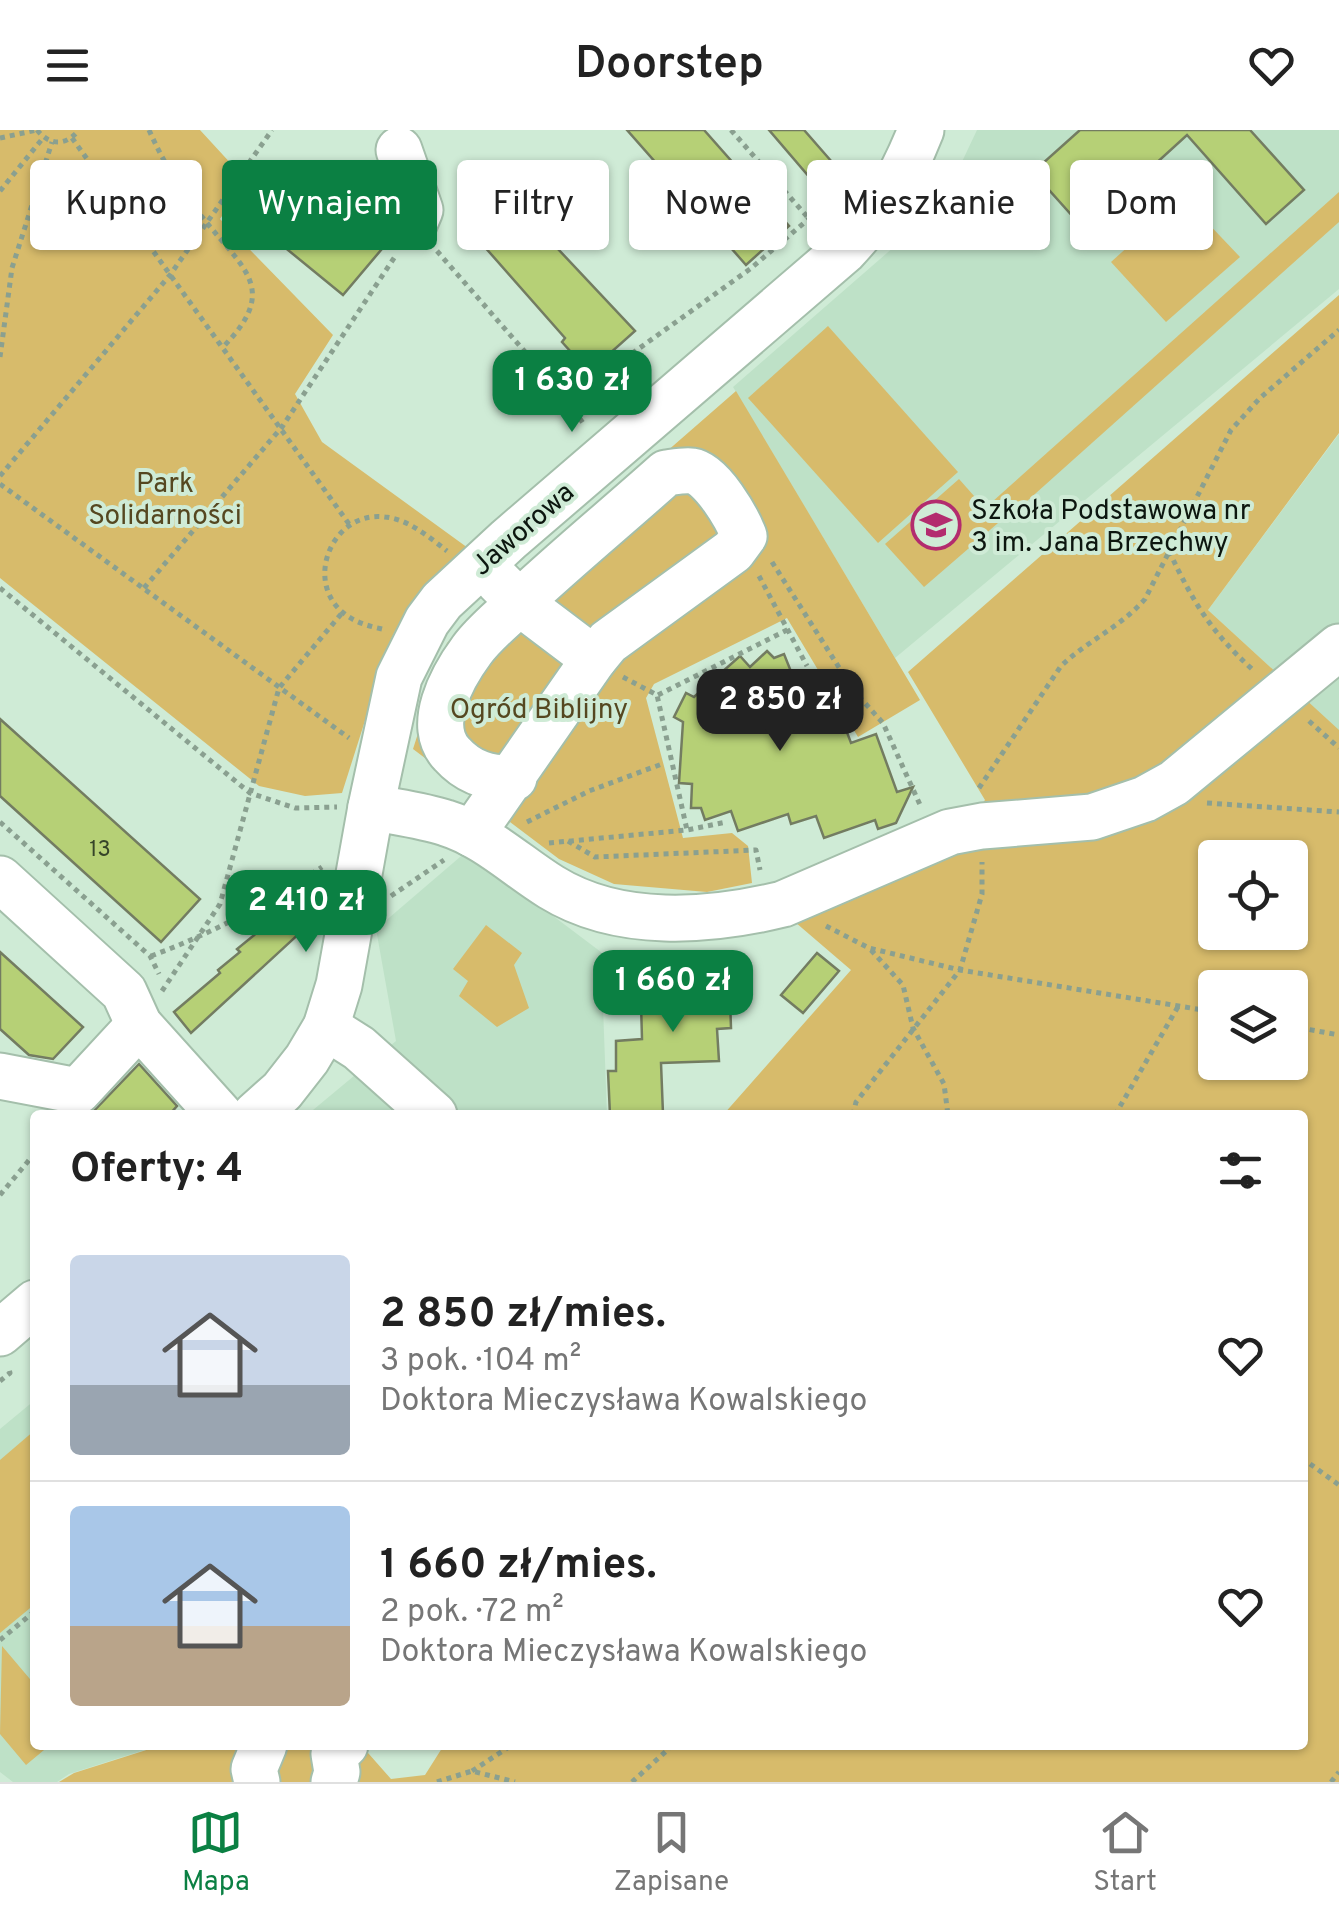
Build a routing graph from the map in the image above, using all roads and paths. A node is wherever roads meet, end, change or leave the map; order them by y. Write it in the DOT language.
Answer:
graph roads {
  1 [pos="37,130"];
  2 [pos="79,130"];
  3 [pos="149,130"];
  4 [pos="272,130"];
  5 [pos="731,130"];
  6 [pos="921,130"];
  7 [pos="0,138"];
  8 [pos="44,138"];
  9 [pos="72,138"];
  10 [pos="52,142"];
  11 [pos="0,192"];
  12 [pos="807,217"];
  13 [pos="807,219"];
  14 [pos="208,224"];
  15 [pos="397,250"];
  16 [pos="437,250"];
  17 [pos="170,275"];
  18 [pos="1339,330"];
  19 [pos="223,348"];
  20 [pos="0,357"];
  21 [pos="567,400"];
  22 [pos="282,427"];
  23 [pos="586,427"];
  24 [pos="0,476"];
  25 [pos="0,484"];
  26 [pos="349,524"];
  27 [pos="744,536"];
  28 [pos="1169,551"];
  29 [pos="469,561"];
  30 [pos="0,588"];
  31 [pos="144,588"];
  32 [pos="520,603"];
  33 [pos="342,613"];
  34 [pos="790,629"];
  35 [pos="388,630"];
  36 [pos="1339,647"];
  37 [pos="806,666"];
  38 [pos="609,668"];
  39 [pos="279,688"];
  40 [pos="1286,691"];
  41 [pos="657,695"];
  42 [pos="361,746"];
  43 [pos="1339,748"];
  44 [pos="662,764"];
  45 [pos="514,778"];
  46 [pos="250,793"];
  47 [pos="1204,803"];
  48 [pos="370,808"];
  49 [pos="1339,812"];
  50 [pos="0,822"];
  51 [pos="726,822"];
  52 [pos="952,824"];
  53 [pos="477,827"];
  54 [pos="687,830"];
  55 [pos="584,840"];
  56 [pos="568,841"];
  57 [pos="756,850"];
  58 [pos="326,864"];
  59 [pos="0,879"];
  60 [pos="388,899"];
  61 [pos="783,904"];
  62 [pos="197,939"];
  63 [pos="869,948"];
  64 [pos="150,956"];
  65 [pos="960,970"];
  66 [pos="165,987"];
  67 [pos="1179,1005"];
  68 [pos="1198,1009"];
  69 [pos="138,1025"];
  70 [pos="326,1027"];
  71 [pos="913,1028"];
  72 [pos="1308,1029"];
  73 [pos="1339,1035"];
  74 [pos="0,1076"];
  75 [pos="215,1110"];
  76 [pos="261,1110"];
  77 [pos="428,1110"];
  78 [pos="854,1110"];
  79 [pos="947,1110"];
  80 [pos="1118,1110"];
  81 [pos="30,1159"];
  82 [pos="0,1194"];
  83 [pos="1308,1462"];
  84 [pos="1339,1485"];
  85 [pos="30,1615"];
  86 [pos="0,1640"];
  87 [pos="262,1750"];
  88 [pos="504,1750"];
  89 [pos="667,1750"];
  90 [pos="472,1771"];
  91 [pos="1339,1772"];
  92 [pos="258,1782"];
  93 [pos="437,1782"];
  94 [pos="515,1782"];
  95 [pos="632,1782"];
  96 [pos="1331,1782"];
  1 -- 7 [label="path"];
  1 -- 8 [label="path"];
  2 -- 9 [label="path"];
  3 -- 14 [label="path"];
  4 -- 14 [label="path"];
  5 -- 12 [label="path"];
  6 -- 29 [label="street, Jaworowa"];
  8 -- 10 [label="path"];
  8 -- 11 [label="path"];
  9 -- 10 [label="path"];
  9 -- 17 [label="path"];
  10 -- 20 [label="path"];
  13 -- 21 [label="path"];
  14 -- 17 [label="path"];
  14 -- 19 [label="path"];
  15 -- 22 [label="path"];
  16 -- 21 [label="path"];
  17 -- 19 [label="path"];
  17 -- 24 [label="path"];
  18 -- 28 [label="path"];
  19 -- 22 [label="path"];
  21 -- 23 [label="path"];
  22 -- 26 [label="path"];
  22 -- 31 [label="path"];
  25 -- 31 [label="path"];
  26 -- 29 [label="path"];
  26 -- 33 [label="path"];
  27 -- 32 [label="street"];
  27 -- 34 [label="path"];
  27 -- 38 [label="street"];
  27 -- 52 [label="path"];
  28 -- 40 [label="path"];
  28 -- 52 [label="path"];
  29 -- 32 [label="street"];
  29 -- 48 [label="street, Jaworowa"];
  30 -- 46 [label="path"];
  31 -- 39 [label="path"];
  32 -- 38 [label="street"];
  32 -- 45 [label="street"];
  33 -- 35 [label="path"];
  33 -- 39 [label="path"];
  34 -- 37 [label="path"];
  34 -- 41 [label="path"];
  36 -- 40 [label="street"];
  38 -- 41 [label="path"];
  38 -- 45 [label="street"];
  39 -- 42 [label="path"];
  39 -- 46 [label="path"];
  40 -- 43 [label="path"];
  40 -- 52 [label="street"];
  41 -- 54 [label="path"];
  44 -- 53 [label="path"];
  45 -- 53 [label="street"];
  46 -- 48 [label="path"];
  46 -- 62 [label="path"];
  47 -- 49 [label="path"];
  48 -- 53 [label="street"];
  48 -- 70 [label="street, Jaworowa"];
  50 -- 64 [label="path"];
  51 -- 54 [label="path"];
  52 -- 61 [label="street"];
  52 -- 65 [label="path"];
  53 -- 60 [label="path"];
  53 -- 61 [label="street"];
  54 -- 55 [label="path"];
  56 -- 57 [label="path"];
  58 -- 62 [label="path"];
  59 -- 69 [label="street"];
  61 -- 63 [label="path"];
  62 -- 64 [label="path"];
  62 -- 66 [label="path"];
  63 -- 65 [label="path"];
  63 -- 71 [label="path"];
  64 -- 66 [label="path"];
  65 -- 67 [label="path"];
  65 -- 71 [label="path"];
  66 -- 69 [label="path"];
  67 -- 68 [label="path"];
  67 -- 80 [label="path"];
  69 -- 74 [label="street"];
  69 -- 75 [label="street"];
  70 -- 76 [label="street, Jaworowa"];
  70 -- 77 [label="street"];
  71 -- 78 [label="path"];
  71 -- 79 [label="path"];
  72 -- 73 [label="path"];
  81 -- 82 [label="path"];
  83 -- 84 [label="path"];
  85 -- 86 [label="path"];
  87 -- 92 [label="street"];
  88 -- 90 [label="path"];
  89 -- 95 [label="path"];
  90 -- 93 [label="path"];
  90 -- 94 [label="path"];
  91 -- 96 [label="path"];
}
